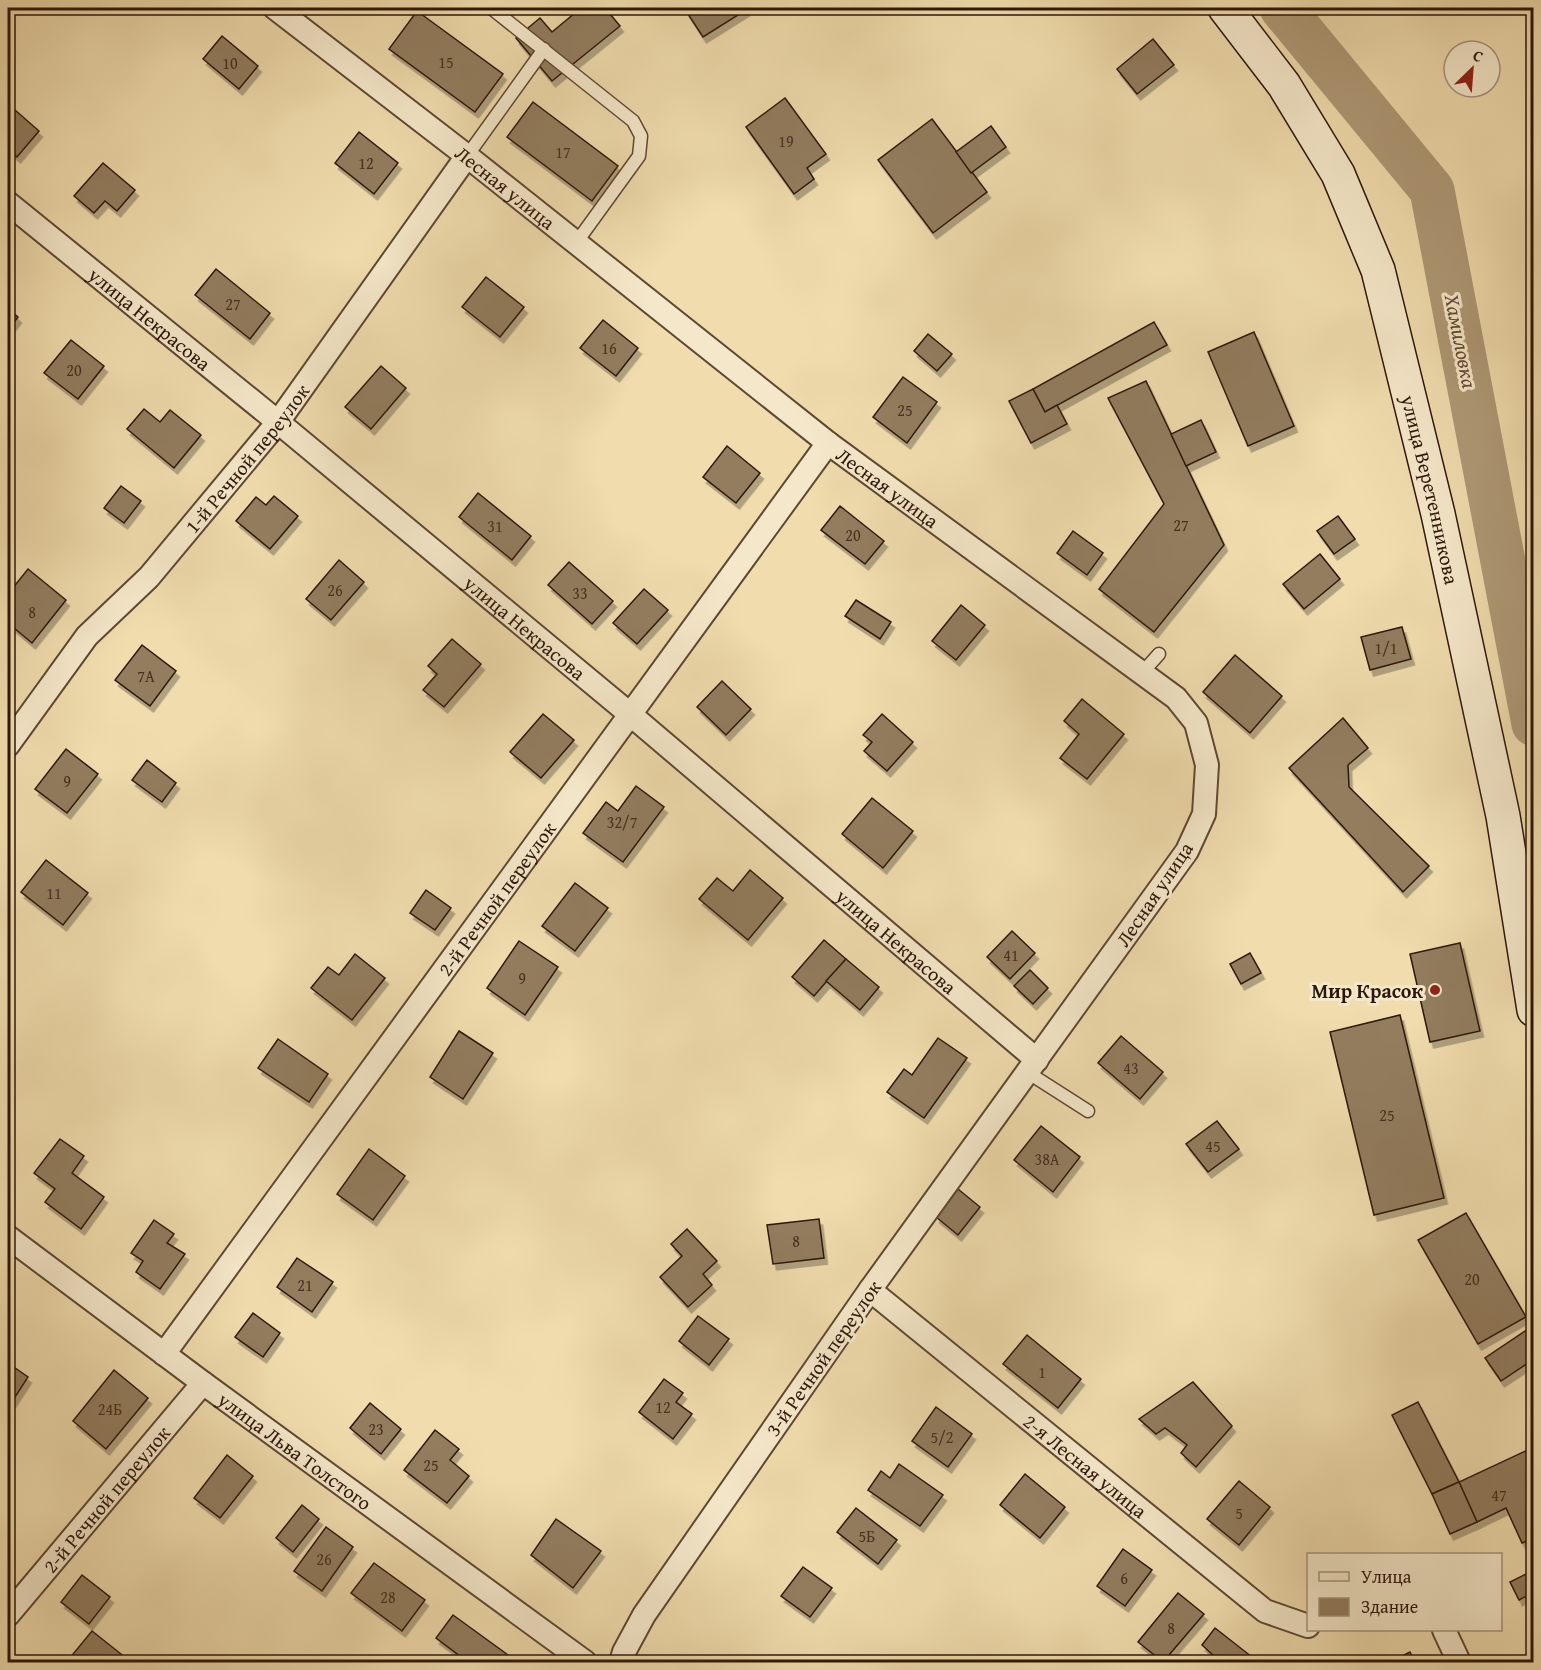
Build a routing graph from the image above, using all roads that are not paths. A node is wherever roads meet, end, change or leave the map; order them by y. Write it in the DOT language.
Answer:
graph roads {
  1 [pos="275,8"];
  2 [pos="491,8"];
  3 [pos="1225,8"];
  4 [pos="544,49"];
  5 [pos="467,156"];
  6 [pos="8,203"];
  7 [pos="576,243"];
  8 [pos="278,422"];
  9 [pos="828,443"];
  10 [pos="1159,654"];
  11 [pos="1142,672"];
  12 [pos="631,715"];
  13 [pos="8,745"];
  14 [pos="1533,1010"];
  15 [pos="1032,1066"];
  16 [pos="1088,1111"];
  17 [pos="10,1244"];
  18 [pos="870,1290"];
  19 [pos="164,1354"];
  20 [pos="202,1383"];
  21 [pos="8,1615"];
  22 [pos="1307,1626"];
  23 [pos="1445,1631"];
  24 [pos="585,1662"];
  25 [pos="621,1662"];
  26 [pos="1460,1662"];
  1 -- 5 [label="street, Лесная улица"];
  2 -- 4 [label="lane"];
  3 -- 14 [label="main road, улица Веретенникова"];
  4 -- 5 [label="lane"];
  4 -- 7 [label="lane"];
  5 -- 7 [label="street, Лесная улица"];
  5 -- 8 [label="street, 1-й Речной переулок"];
  6 -- 8 [label="street, улица Некрасова"];
  7 -- 9 [label="street, Лесная улица"];
  8 -- 12 [label="street, улица Некрасова"];
  8 -- 13 [label="street, 1-й Речной переулок"];
  9 -- 11 [label="street, Лесная улица"];
  9 -- 12 [label="street, 2-й Речной переулок"];
  10 -- 11 [label="lane"];
  11 -- 15 [label="street, Лесная улица"];
  12 -- 15 [label="street, улица Некрасова"];
  12 -- 19 [label="street, 2-й Речной переулок"];
  15 -- 16 [label="lane"];
  15 -- 18 [label="street, 3-й Речной переулок"];
  17 -- 19 [label="street, улица Льва Толстого"];
  18 -- 22 [label="street, 2-я Лесная улица"];
  18 -- 25 [label="street, 3-й Речной переулок"];
  19 -- 20 [label="street, улица Льва Толстого"];
  20 -- 21 [label="street, 2-й Речной переулок"];
  20 -- 24 [label="street, улица Льва Толстого"];
  23 -- 26 [label="street"];
}
